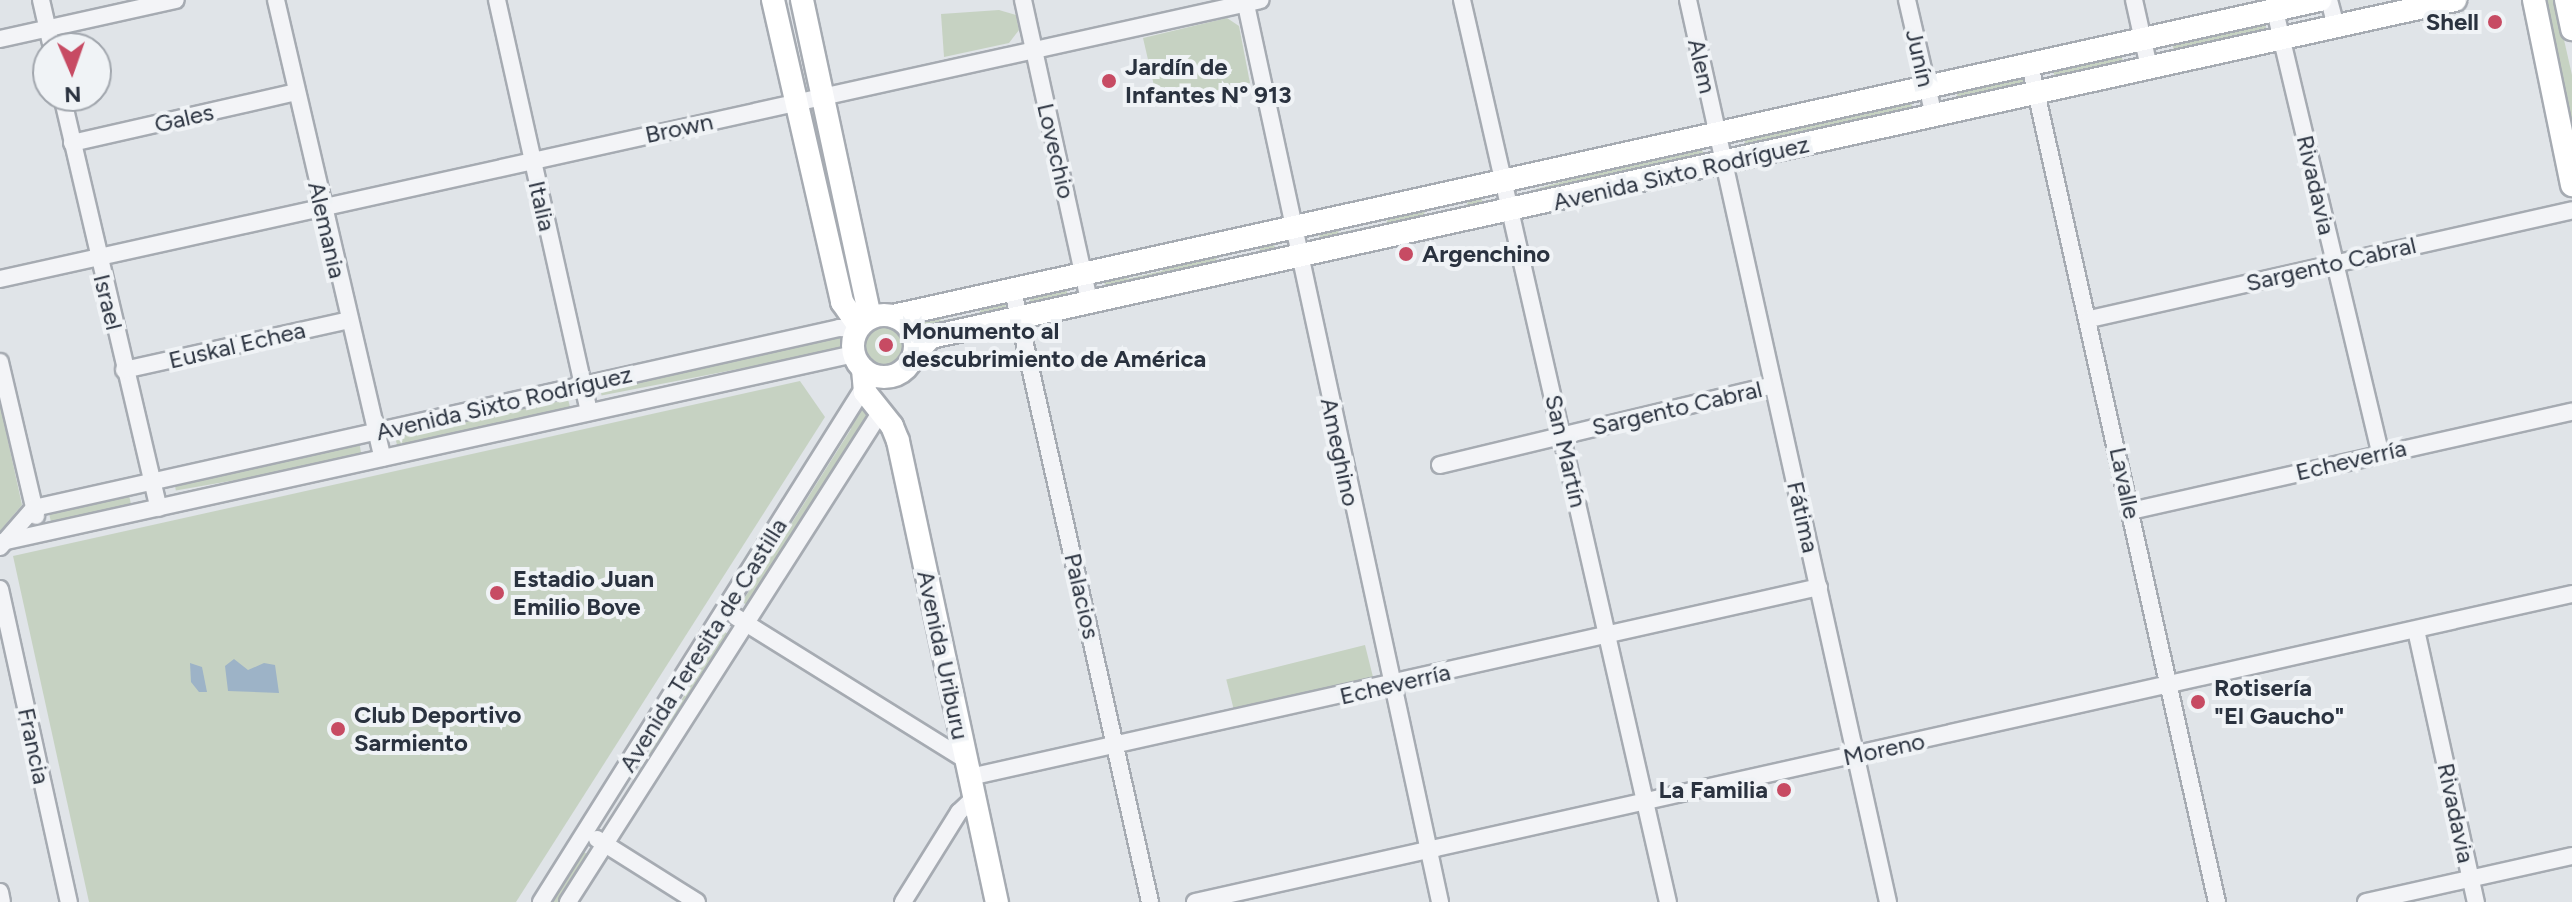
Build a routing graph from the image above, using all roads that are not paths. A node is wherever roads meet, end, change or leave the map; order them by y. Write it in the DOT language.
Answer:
graph roads {
  1 [pos="41,0"];
  2 [pos="176,0"];
  3 [pos="276,0"];
  4 [pos="497,0"];
  5 [pos="773,0"];
  6 [pos="802,0"];
  7 [pos="1023,0"];
  8 [pos="1462,0"];
  9 [pos="1688,0"];
  10 [pos="1907,0"];
  11 [pos="2134,0"];
  12 [pos="2320,0"];
  13 [pos="2329,0"];
  14 [pos="2455,0"];
  15 [pos="2534,0"];
  16 [pos="2566,0"];
  17 [pos="1250,1"];
  18 [pos="2275,11"];
  19 [pos="2336,26"];
  20 [pos="48,29"];
  21 [pos="2572,29"];
  22 [pos="49,32"];
  23 [pos="2282,38"];
  24 [pos="0,39"];
  25 [pos="2143,40"];
  26 [pos="1034,52"];
  27 [pos="2030,65"];
  28 [pos="2149,67"];
  29 [pos="1926,88"];
  30 [pos="296,92"];
  31 [pos="2039,93"];
  32 [pos="822,95"];
  33 [pos="796,102"];
  34 [pos="65,112"];
  35 [pos="1934,116"];
  36 [pos="1717,133"];
  37 [pos="72,143"];
  38 [pos="532,160"];
  39 [pos="1724,163"];
  40 [pos="1501,183"];
  41 [pos="2572,185"];
  42 [pos="322,207"];
  43 [pos="2572,210"];
  44 [pos="1508,212"];
  45 [pos="1292,228"];
  46 [pos="97,256"];
  47 [pos="1298,256"];
  48 [pos="2333,262"];
  49 [pos="1084,273"];
  50 [pos="0,279"];
  51 [pos="1013,291"];
  52 [pos="1089,301"];
  53 [pos="1019,318"];
  54 [pos="2090,319"];
  55 [pos="349,320"];
  56 [pos="870,322"];
  57 [pos="912,359"];
  58 [pos="0,362"];
  59 [pos="124,370"];
  60 [pos="860,370"];
  61 [pos="1773,385"];
  62 [pos="583,386"];
  63 [pos="589,412"];
  64 [pos="2572,412"];
  65 [pos="880,413"];
  66 [pos="377,432"];
  67 [pos="1563,435"];
  68 [pos="2380,453"];
  69 [pos="383,458"];
  70 [pos="1440,465"];
  71 [pos="151,482"];
  72 [pos="34,508"];
  73 [pos="159,508"];
  74 [pos="2131,511"];
  75 [pos="42,531"];
  76 [pos="1,545"];
  77 [pos="1819,587"];
  78 [pos="0,589"];
  79 [pos="2572,594"];
  80 [pos="726,611"];
  81 [pos="745,624"];
  82 [pos="2416,630"];
  83 [pos="1608,634"];
  84 [pos="1390,685"];
  85 [pos="2171,686"];
  86 [pos="1117,747"];
  87 [pos="1857,756"];
  88 [pos="970,778"];
  89 [pos="1646,801"];
  90 [pos="586,832"];
  91 [pos="605,844"];
  92 [pos="1429,850"];
  93 [pos="2572,856"];
  94 [pos="2470,879"];
  95 [pos="0,892"];
  96 [pos="2,902"];
  97 [pos="69,902"];
  98 [pos="541,902"];
  99 [pos="568,902"];
  100 [pos="697,902"];
  101 [pos="903,902"];
  102 [pos="997,902"];
  103 [pos="1150,902"];
  104 [pos="1195,902"];
  105 [pos="1440,902"];
  106 [pos="1668,902"];
  107 [pos="1888,902"];
  108 [pos="2217,902"];
  109 [pos="2366,902"];
  110 [pos="2476,902"];
  1 -- 20 [label="street"];
  2 -- 20 [label="street"];
  3 -- 30 [label="street, Alemania"];
  4 -- 38 [label="street, Italia"];
  5 -- 33 [label="main road"];
  6 -- 32 [label="main road"];
  7 -- 26 [label="street, Lovechio"];
  8 -- 40 [label="street, San Martín"];
  9 -- 36 [label="street, Alem"];
  10 -- 29 [label="street, Junín"];
  11 -- 25 [label="street"];
  12 -- 18 [label="main road, Avenida Sixto Rodríguez"];
  13 -- 19 [label="street"];
  14 -- 19 [label="main road, Avenida Sixto Rodríguez"];
  15 -- 41 [label="main road"];
  16 -- 21 [label="main road"];
  17 -- 26 [label="street, Brown"];
  17 -- 45 [label="street, Ameghino"];
  18 -- 23 [label="street, Rivadavia"];
  18 -- 25 [label="main road, Avenida Sixto Rodríguez"];
  19 -- 23 [label="main road, Avenida Sixto Rodríguez"];
  20 -- 22 [label="street"];
  20 -- 24 [label="street"];
  23 -- 28 [label="main road, Avenida Sixto Rodríguez"];
  23 -- 48 [label="street, Rivadavia"];
  25 -- 27 [label="main road, Avenida Sixto Rodríguez"];
  25 -- 28 [label="street"];
  26 -- 32 [label="street, Brown"];
  26 -- 49 [label="street, Lovechio"];
  27 -- 29 [label="main road, Avenida Sixto Rodríguez"];
  27 -- 31 [label="street, Lavalle"];
  28 -- 31 [label="main road, Avenida Sixto Rodríguez"];
  29 -- 35 [label="street, Junín"];
  29 -- 36 [label="main road, Avenida Sixto Rodríguez"];
  30 -- 37 [label="street, Gales"];
  30 -- 42 [label="street, Alemania"];
  31 -- 35 [label="main road, Avenida Sixto Rodríguez"];
  31 -- 54 [label="street, Lavalle"];
  32 -- 33 [label="street, Brown"];
  32 -- 56 [label="main road"];
  33 -- 38 [label="street, Brown"];
  33 -- 56 [label="main road"];
  34 -- 37 [label="street, Israel"];
  35 -- 39 [label="main road, Avenida Sixto Rodríguez"];
  36 -- 39 [label="street, Fátima"];
  36 -- 40 [label="main road, Avenida Sixto Rodríguez"];
  37 -- 46 [label="street, Israel"];
  38 -- 42 [label="street, Brown"];
  38 -- 62 [label="street, Italia"];
  39 -- 44 [label="main road, Avenida Sixto Rodríguez"];
  39 -- 61 [label="street, Fátima"];
  40 -- 44 [label="street, San Martín"];
  40 -- 45 [label="main road, Avenida Sixto Rodríguez"];
  42 -- 46 [label="street, Brown"];
  42 -- 55 [label="street, Alemania"];
  43 -- 48 [label="street, Sargento Cabral"];
  44 -- 47 [label="main road, Avenida Sixto Rodríguez"];
  44 -- 67 [label="street, San Martín"];
  45 -- 47 [label="street, Ameghino"];
  45 -- 49 [label="main road, Avenida Sixto Rodríguez"];
  46 -- 50 [label="street, Brown"];
  46 -- 59 [label="street, Israel"];
  47 -- 52 [label="main road, Avenida Sixto Rodríguez"];
  47 -- 84 [label="street, Ameghino"];
  48 -- 54 [label="street, Sargento Cabral"];
  48 -- 68 [label="street, Rivadavia"];
  49 -- 51 [label="main road, Avenida Sixto Rodríguez"];
  49 -- 52 [label="street, Lovechio"];
  51 -- 53 [label="street, Palacios"];
  51 -- 56 [label="main road, Avenida Sixto Rodríguez"];
  52 -- 53 [label="main road, Avenida Sixto Rodríguez"];
  53 -- 57 [label="main road, Avenida Sixto Rodríguez"];
  53 -- 86 [label="street, Palacios"];
  54 -- 74 [label="street, Lavalle"];
  55 -- 59 [label="street, Euskal Echea"];
  55 -- 66 [label="street, Alemania"];
  56 -- 57 [label="main road"];
  56 -- 60 [label="main road"];
  56 -- 62 [label="street, Avenida Sixto Rodríguez"];
  57 -- 60 [label="main road"];
  57 -- 65 [label="main road, Avenida Teresita de Castilla"];
  58 -- 72 [label="street"];
  59 -- 71 [label="street, Israel"];
  60 -- 63 [label="street, Avenida Sixto Rodríguez"];
  60 -- 65 [label="main road"];
  60 -- 80 [label="street, Avenida Teresita de Castilla"];
  61 -- 67 [label="street, Sargento Cabral"];
  61 -- 77 [label="street, Fátima"];
  62 -- 63 [label="street, Italia"];
  62 -- 66 [label="street, Avenida Sixto Rodríguez"];
  63 -- 69 [label="street, Avenida Sixto Rodríguez"];
  64 -- 68 [label="street, Echeverría"];
  65 -- 81 [label="street, Avenida Teresita de Castilla"];
  65 -- 88 [label="main road, Avenida Uriburu"];
  66 -- 69 [label="street, Alemania"];
  66 -- 71 [label="street, Avenida Sixto Rodríguez"];
  67 -- 70 [label="street, Sargento Cabral"];
  67 -- 83 [label="street, San Martín"];
  68 -- 74 [label="street, Echeverría"];
  69 -- 73 [label="street, Avenida Sixto Rodríguez"];
  71 -- 72 [label="street, Avenida Sixto Rodríguez"];
  71 -- 73 [label="street, Israel"];
  72 -- 75 [label="street"];
  72 -- 76 [label="street"];
  73 -- 75 [label="street, Avenida Sixto Rodríguez"];
  74 -- 85 [label="street, Lavalle"];
  75 -- 76 [label="street, Avenida Sixto Rodríguez"];
  77 -- 83 [label="street, Echeverría"];
  77 -- 87 [label="street, Fátima"];
  78 -- 97 [label="street, Francia"];
  79 -- 82 [label="street, Moreno"];
  80 -- 81 [label="street"];
  80 -- 90 [label="street, Avenida Teresita de Castilla"];
  81 -- 88 [label="street"];
  81 -- 91 [label="street, Avenida Teresita de Castilla"];
  82 -- 85 [label="street, Moreno"];
  82 -- 94 [label="street, Rivadavia"];
  83 -- 84 [label="street, Echeverría"];
  83 -- 89 [label="street, San Martín"];
  84 -- 86 [label="street, Echeverría"];
  84 -- 92 [label="street, Ameghino"];
  85 -- 87 [label="street, Moreno"];
  85 -- 108 [label="street, Lavalle"];
  86 -- 88 [label="street, Echeverría"];
  86 -- 103 [label="street, Palacios"];
  87 -- 89 [label="street, Moreno"];
  87 -- 107 [label="street, Fátima"];
  88 -- 101 [label="street"];
  88 -- 102 [label="main road, Avenida Uriburu"];
  89 -- 92 [label="street, Moreno"];
  89 -- 106 [label="street, San Martín"];
  90 -- 91 [label="street"];
  90 -- 98 [label="street, Avenida Teresita de Castilla"];
  91 -- 99 [label="street, Avenida Teresita de Castilla"];
  91 -- 100 [label="street"];
  92 -- 104 [label="street, Moreno"];
  92 -- 105 [label="street, Ameghino"];
  93 -- 94 [label="street"];
  94 -- 109 [label="street"];
  94 -- 110 [label="street, Rivadavia"];
  95 -- 96 [label="street"];
}
